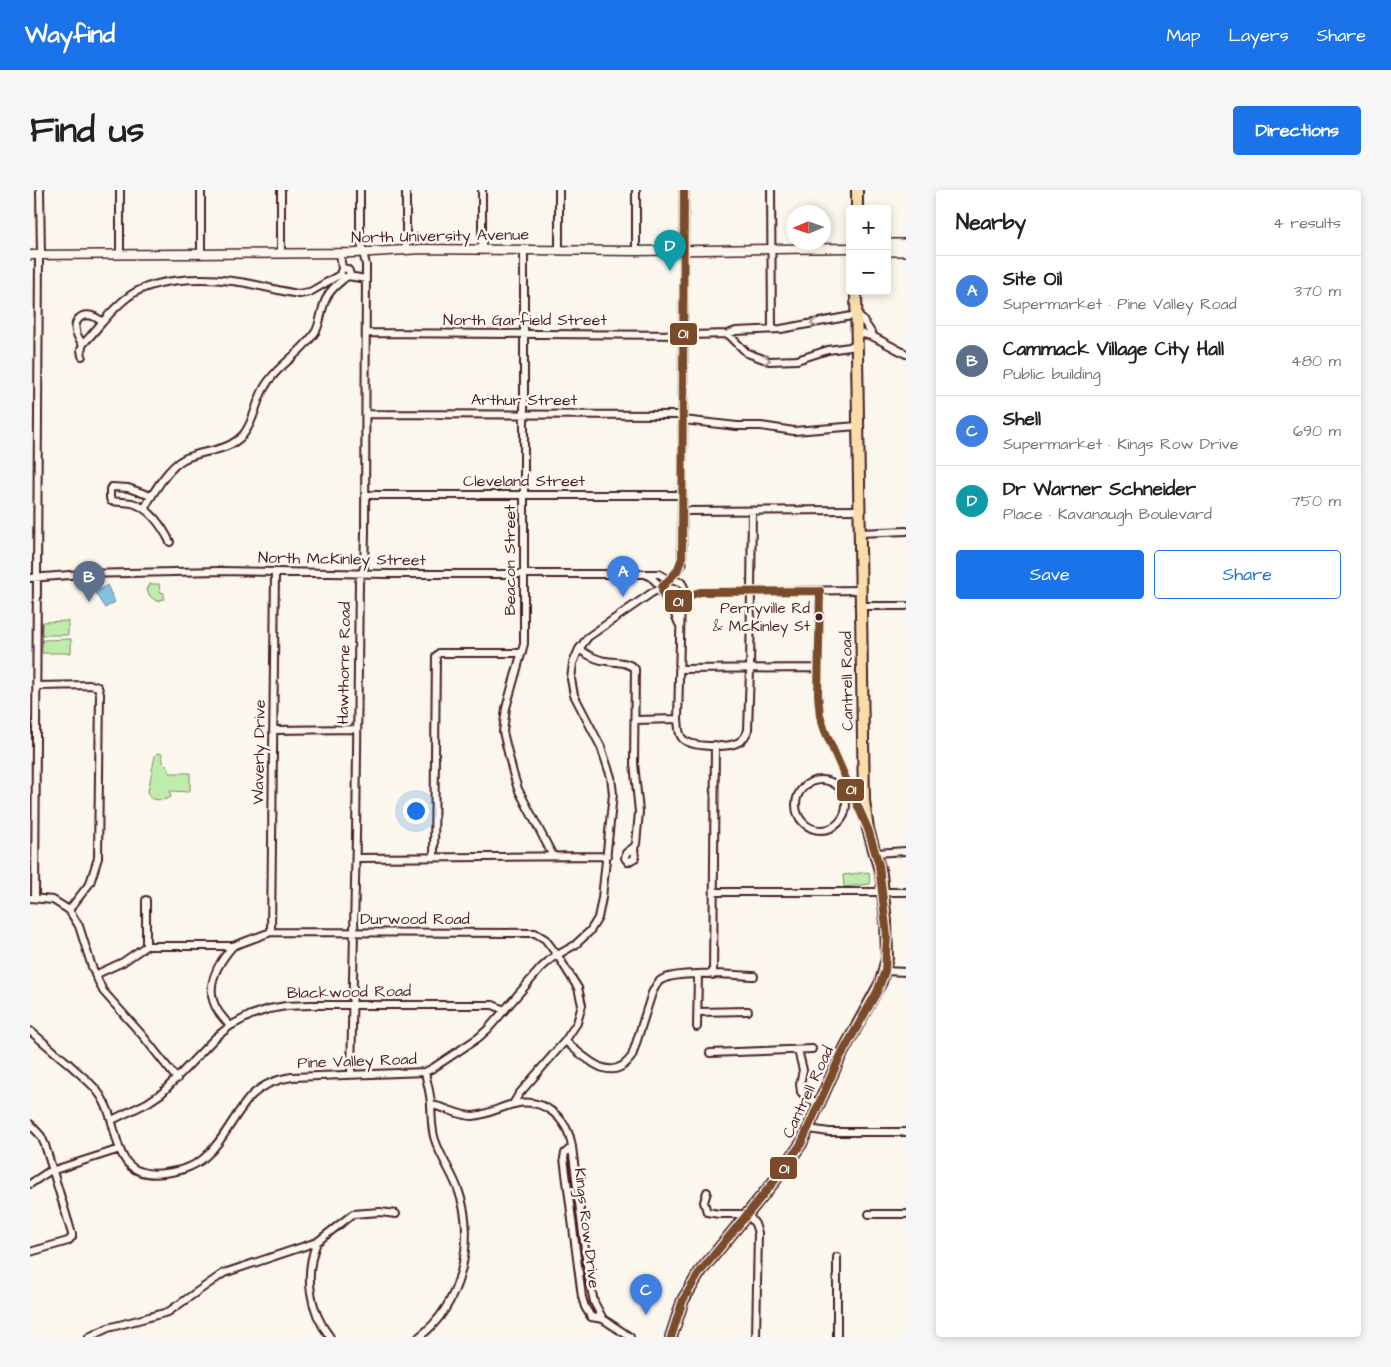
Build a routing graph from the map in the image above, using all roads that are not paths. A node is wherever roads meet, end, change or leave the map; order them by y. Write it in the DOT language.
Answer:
graph roads {
  1 [pos="40,190"];
  2 [pos="120,190"];
  3 [pos="201,190"];
  4 [pos="281,190"];
  5 [pos="360,190"];
  6 [pos="406,190"];
  7 [pos="482,190"];
  8 [pos="559,190"];
  9 [pos="636,190"];
  10 [pos="684,190"];
  11 [pos="771,190"];
  12 [pos="857,190"];
  13 [pos="857,205"];
  14 [pos="891,244"];
  15 [pos="906,244"];
  16 [pos="771,248"];
  17 [pos="846,248"];
  18 [pos="482,249"];
  19 [pos="559,249"];
  20 [pos="406,250"];
  21 [pos="524,250"];
  22 [pos="683,250"];
  23 [pos="636,251"];
  24 [pos="891,251"];
  25 [pos="906,251"];
  26 [pos="364,252"];
  27 [pos="201,253"];
  28 [pos="281,253"];
  29 [pos="340,253"];
  30 [pos="120,254"];
  31 [pos="30,255"];
  32 [pos="40,255"];
  33 [pos="344,274"];
  34 [pos="366,279"];
  35 [pos="310,292"];
  36 [pos="856,295"];
  37 [pos="326,298"];
  38 [pos="857,315"];
  39 [pos="102,322"];
  40 [pos="772,330"];
  41 [pos="857,332"];
  42 [pos="366,333"];
  43 [pos="524,334"];
  44 [pos="728,334"];
  45 [pos="683,335"];
  46 [pos="874,337"];
  47 [pos="83,344"];
  48 [pos="857,346"];
  49 [pos="906,354"];
  50 [pos="82,356"];
  51 [pos="366,414"];
  52 [pos="524,414"];
  53 [pos="683,417"];
  54 [pos="858,426"];
  55 [pos="524,494"];
  56 [pos="365,495"];
  57 [pos="682,495"];
  58 [pos="151,496"];
  59 [pos="144,508"];
  60 [pos="860,510"];
  61 [pos="682,511"];
  62 [pos="752,511"];
  63 [pos="906,531"];
  64 [pos="860,533"];
  65 [pos="170,542"];
  66 [pos="682,564"];
  67 [pos="275,572"];
  68 [pos="361,573"];
  69 [pos="524,573"];
  70 [pos="646,574"];
  71 [pos="38,577"];
  72 [pos="30,578"];
  73 [pos="670,580"];
  74 [pos="683,584"];
  75 [pos="662,588"];
  76 [pos="750,590"];
  77 [pos="861,590"];
  78 [pos="820,591"];
  79 [pos="701,592"];
  80 [pos="682,599"];
  81 [pos="644,600"];
  82 [pos="667,601"];
  83 [pos="861,606"];
  84 [pos="906,606"];
  85 [pos="680,627"];
  86 [pos="579,649"];
  87 [pos="522,653"];
  88 [pos="819,668"];
  89 [pos="680,669"];
  90 [pos="750,670"];
  91 [pos="37,686"];
  92 [pos="678,719"];
  93 [pos="636,720"];
  94 [pos="357,729"];
  95 [pos="273,730"];
  96 [pos="715,745"];
  97 [pos="856,801"];
  98 [pos="846,804"];
  99 [pos="868,829"];
  100 [pos="634,847"];
  101 [pos="906,851"];
  102 [pos="876,852"];
  103 [pos="553,856"];
  104 [pos="607,856"];
  105 [pos="356,858"];
  106 [pos="434,858"];
  107 [pos="883,891"];
  108 [pos="714,892"];
  109 [pos="906,892"];
  110 [pos="32,898"];
  111 [pos="146,900"];
  112 [pos="69,910"];
  113 [pos="271,932"];
  114 [pos="353,932"];
  115 [pos="146,946"];
  116 [pos="233,946"];
  117 [pos="558,956"];
  118 [pos="885,970"];
  119 [pos="906,972"];
  120 [pos="95,975"];
  121 [pos="698,975"];
  122 [pos="713,975"];
  123 [pos="754,976"];
  124 [pos="352,1005"];
  125 [pos="504,1010"];
  126 [pos="748,1011"];
  127 [pos="698,1012"];
  128 [pos="230,1026"];
  129 [pos="697,1027"];
  130 [pos="30,1031"];
  131 [pos="565,1041"];
  132 [pos="812,1049"];
  133 [pos="798,1050"];
  134 [pos="710,1053"];
  135 [pos="425,1072"];
  136 [pos="352,1074"];
  137 [pos="177,1079"];
  138 [pos="513,1104"];
  139 [pos="820,1104"];
  140 [pos="432,1105"];
  141 [pos="112,1120"];
  142 [pos="30,1124"];
  143 [pos="809,1129"];
  144 [pos="906,1132"];
  145 [pos="572,1147"];
  146 [pos="120,1149"];
  147 [pos="53,1170"];
  148 [pos="30,1184"];
  149 [pos="707,1192"];
  150 [pos="396,1214"];
  151 [pos="748,1214"];
  152 [pos="869,1214"];
  153 [pos="906,1214"];
  154 [pos="317,1242"];
  155 [pos="30,1252"];
  156 [pos="837,1257"];
  157 [pos="602,1319"];
  158 [pos="89,1337"];
  159 [pos="330,1337"];
  160 [pos="419,1337"];
  161 [pos="630,1337"];
  162 [pos="671,1337"];
  163 [pos="756,1337"];
  164 [pos="837,1337"];
  1 -- 32 [label="street"];
  2 -- 30 [label="street"];
  3 -- 27 [label="street"];
  4 -- 28 [label="street"];
  5 -- 26 [label="street, Hawthorne Road"];
  6 -- 20 [label="street"];
  7 -- 18 [label="street"];
  8 -- 19 [label="street"];
  9 -- 23 [label="street"];
  10 -- 22 [label="street"];
  11 -- 16 [label="street"];
  12 -- 13 [label="main road"];
  14 -- 15 [label="main road"];
  16 -- 17 [label="street, North University Avenue"];
  16 -- 22 [label="street, North University Avenue"];
  16 -- 40 [label="street"];
  18 -- 20 [label="street, North University Avenue"];
  18 -- 21 [label="street, North University Avenue"];
  19 -- 21 [label="street, North University Avenue"];
  19 -- 23 [label="street, North University Avenue"];
  20 -- 26 [label="street, North University Avenue"];
  21 -- 43 [label="street, Beacon Street"];
  22 -- 23 [label="street, North University Avenue"];
  22 -- 45 [label="street"];
  24 -- 25 [label="main road"];
  26 -- 29 [label="street, North University Avenue"];
  26 -- 34 [label="street, Hawthorne Road"];
  27 -- 28 [label="street, North University Avenue"];
  27 -- 30 [label="street, North University Avenue"];
  28 -- 29 [label="street, North University Avenue"];
  29 -- 33 [label="street"];
  30 -- 32 [label="street, North University Avenue"];
  31 -- 32 [label="street, North University Avenue"];
  32 -- 71 [label="street"];
  33 -- 34 [label="street"];
  33 -- 35 [label="street"];
  33 -- 37 [label="street"];
  34 -- 42 [label="street, Hawthorne Road"];
  35 -- 37 [label="street"];
  35 -- 39 [label="street"];
  36 -- 38 [label="main road, Cantrell Road"];
  37 -- 58 [label="street"];
  38 -- 40 [label="street, North Garfield Street, one-way"];
  38 -- 41 [label="main road, Cantrell Road"];
  38 -- 46 [label="street"];
  39 -- 47 [label="street"];
  39 -- 47 [label="street"];
  40 -- 44 [label="street, North Garfield Street"];
  41 -- 46 [label="street"];
  41 -- 48 [label="main road, Cantrell Road"];
  42 -- 43 [label="street, North Garfield Street"];
  42 -- 51 [label="street, Hawthorne Road"];
  43 -- 45 [label="street, North Garfield Street"];
  43 -- 52 [label="street, Beacon Street"];
  44 -- 45 [label="street, North Garfield Street"];
  44 -- 48 [label="street, one-way"];
  45 -- 53 [label="street"];
  46 -- 49 [label="street"];
  47 -- 50 [label="street"];
  48 -- 54 [label="main road, Cantrell Road"];
  51 -- 52 [label="street, Arthur Street"];
  51 -- 56 [label="street, Hawthorne Road"];
  52 -- 53 [label="street, Arthur Street"];
  52 -- 55 [label="street, Beacon Street"];
  53 -- 54 [label="street, Arthur Street"];
  53 -- 57 [label="street"];
  54 -- 60 [label="main road, Cantrell Road"];
  55 -- 56 [label="street, Cleveland Street"];
  55 -- 57 [label="street, Cleveland Street"];
  55 -- 69 [label="street, Beacon Street"];
  56 -- 68 [label="street, Hawthorne Road"];
  57 -- 61 [label="street"];
  58 -- 59 [label="street"];
  58 -- 59 [label="street"];
  59 -- 65 [label="street"];
  60 -- 62 [label="street"];
  60 -- 64 [label="main road, Cantrell Road"];
  61 -- 62 [label="street"];
  61 -- 66 [label="street"];
  62 -- 76 [label="street"];
  63 -- 64 [label="street"];
  64 -- 77 [label="main road, Cantrell Road"];
  66 -- 73 [label="street"];
  66 -- 74 [label="street"];
  67 -- 68 [label="street, North McKinley Street"];
  67 -- 71 [label="street, North McKinley Street"];
  67 -- 95 [label="street, Waverly Drive"];
  68 -- 69 [label="street, North McKinley Street"];
  68 -- 94 [label="street, Hawthorne Road"];
  69 -- 70 [label="street, North McKinley Street"];
  69 -- 87 [label="street, Beacon Street"];
  70 -- 73 [label="street, North McKinley Street"];
  70 -- 75 [label="street"];
  71 -- 72 [label="street, North McKinley Street"];
  71 -- 91 [label="street"];
  73 -- 74 [label="street"];
  73 -- 75 [label="street"];
  74 -- 79 [label="street"];
  74 -- 80 [label="street"];
  75 -- 81 [label="street, Pine Valley Road"];
  75 -- 82 [label="street"];
  76 -- 78 [label="street"];
  76 -- 79 [label="street"];
  76 -- 90 [label="street"];
  77 -- 78 [label="street"];
  77 -- 83 [label="main road, Cantrell Road"];
  78 -- 88 [label="street"];
  79 -- 80 [label="street"];
  80 -- 82 [label="street"];
  80 -- 85 [label="street"];
  81 -- 82 [label="street"];
  81 -- 86 [label="street, Pine Valley Road"];
  82 -- 85 [label="street"];
  83 -- 84 [label="street"];
  83 -- 99 [label="main road, Cantrell Road"];
  85 -- 89 [label="street"];
  86 -- 93 [label="street"];
  86 -- 104 [label="street, Pine Valley Road"];
  87 -- 103 [label="street, Beacon Street"];
  87 -- 106 [label="street"];
  88 -- 90 [label="street"];
  88 -- 97 [label="street"];
  89 -- 90 [label="street"];
  89 -- 92 [label="street"];
  90 -- 96 [label="street"];
  91 -- 110 [label="street"];
  91 -- 112 [label="street"];
  92 -- 93 [label="street"];
  92 -- 96 [label="street"];
  93 -- 100 [label="street"];
  94 -- 95 [label="street"];
  94 -- 105 [label="street, Hawthorne Road"];
  95 -- 113 [label="street, Waverly Drive"];
  96 -- 108 [label="street"];
  97 -- 98 [label="street"];
  97 -- 99 [label="street"];
  98 -- 98 [label="street"];
  99 -- 102 [label="main road, Cantrell Road"];
  101 -- 102 [label="street"];
  102 -- 107 [label="main road, Cantrell Road"];
  103 -- 104 [label="street"];
  103 -- 106 [label="street"];
  104 -- 117 [label="street, Pine Valley Road"];
  105 -- 106 [label="street"];
  105 -- 114 [label="street, Hawthorne Road"];
  107 -- 108 [label="street"];
  107 -- 109 [label="street"];
  107 -- 118 [label="main road, Cantrell Road"];
  108 -- 122 [label="street"];
  110 -- 112 [label="street"];
  111 -- 115 [label="street"];
  112 -- 120 [label="street"];
  113 -- 114 [label="street, Durwood Road"];
  113 -- 116 [label="street, Durwood Road"];
  114 -- 117 [label="street, Durwood Road"];
  114 -- 124 [label="street, Hawthorne Road"];
  115 -- 116 [label="street, Durwood Road"];
  115 -- 120 [label="street"];
  116 -- 128 [label="street"];
  117 -- 125 [label="street, Pine Valley Road"];
  117 -- 131 [label="street, Durwood Road"];
  118 -- 119 [label="street"];
  118 -- 139 [label="main road, Cantrell Road"];
  120 -- 137 [label="street"];
  121 -- 122 [label="street"];
  121 -- 127 [label="street"];
  121 -- 131 [label="street"];
  122 -- 123 [label="street"];
  124 -- 125 [label="street, Blackwood Road"];
  124 -- 128 [label="street, Blackwood Road"];
  124 -- 136 [label="street, Hawthorne Road"];
  125 -- 135 [label="street, Pine Valley Road"];
  126 -- 127 [label="street"];
  127 -- 129 [label="street"];
  128 -- 137 [label="street, Blackwood Road"];
  130 -- 141 [label="street, Pine Valley Road"];
  131 -- 138 [label="street, Durwood Road"];
  132 -- 133 [label="street"];
  133 -- 134 [label="street"];
  133 -- 139 [label="street"];
  135 -- 136 [label="street, Pine Valley Road"];
  135 -- 140 [label="street"];
  136 -- 146 [label="street, Pine Valley Road"];
  137 -- 141 [label="street, Blackwood Road"];
  138 -- 140 [label="street, Kings Row Drive"];
  138 -- 145 [label="street, Kings Row Drive"];
  139 -- 143 [label="main road, Cantrell Road"];
  140 -- 160 [label="street"];
  141 -- 146 [label="street, Pine Valley Road"];
  142 -- 147 [label="street"];
  143 -- 144 [label="street"];
  143 -- 151 [label="main road, Cantrell Road"];
  145 -- 157 [label="street"];
  145 -- 157 [label="street, Kings Row Drive"];
  146 -- 147 [label="street"];
  147 -- 148 [label="street"];
  147 -- 155 [label="street"];
  149 -- 151 [label="street"];
  150 -- 154 [label="street"];
  151 -- 162 [label="main road, Cantrell Road"];
  151 -- 163 [label="street"];
  152 -- 153 [label="street"];
  154 -- 158 [label="street"];
  154 -- 159 [label="street"];
  156 -- 164 [label="street"];
  157 -- 161 [label="street, Kings Row Drive"];
}
